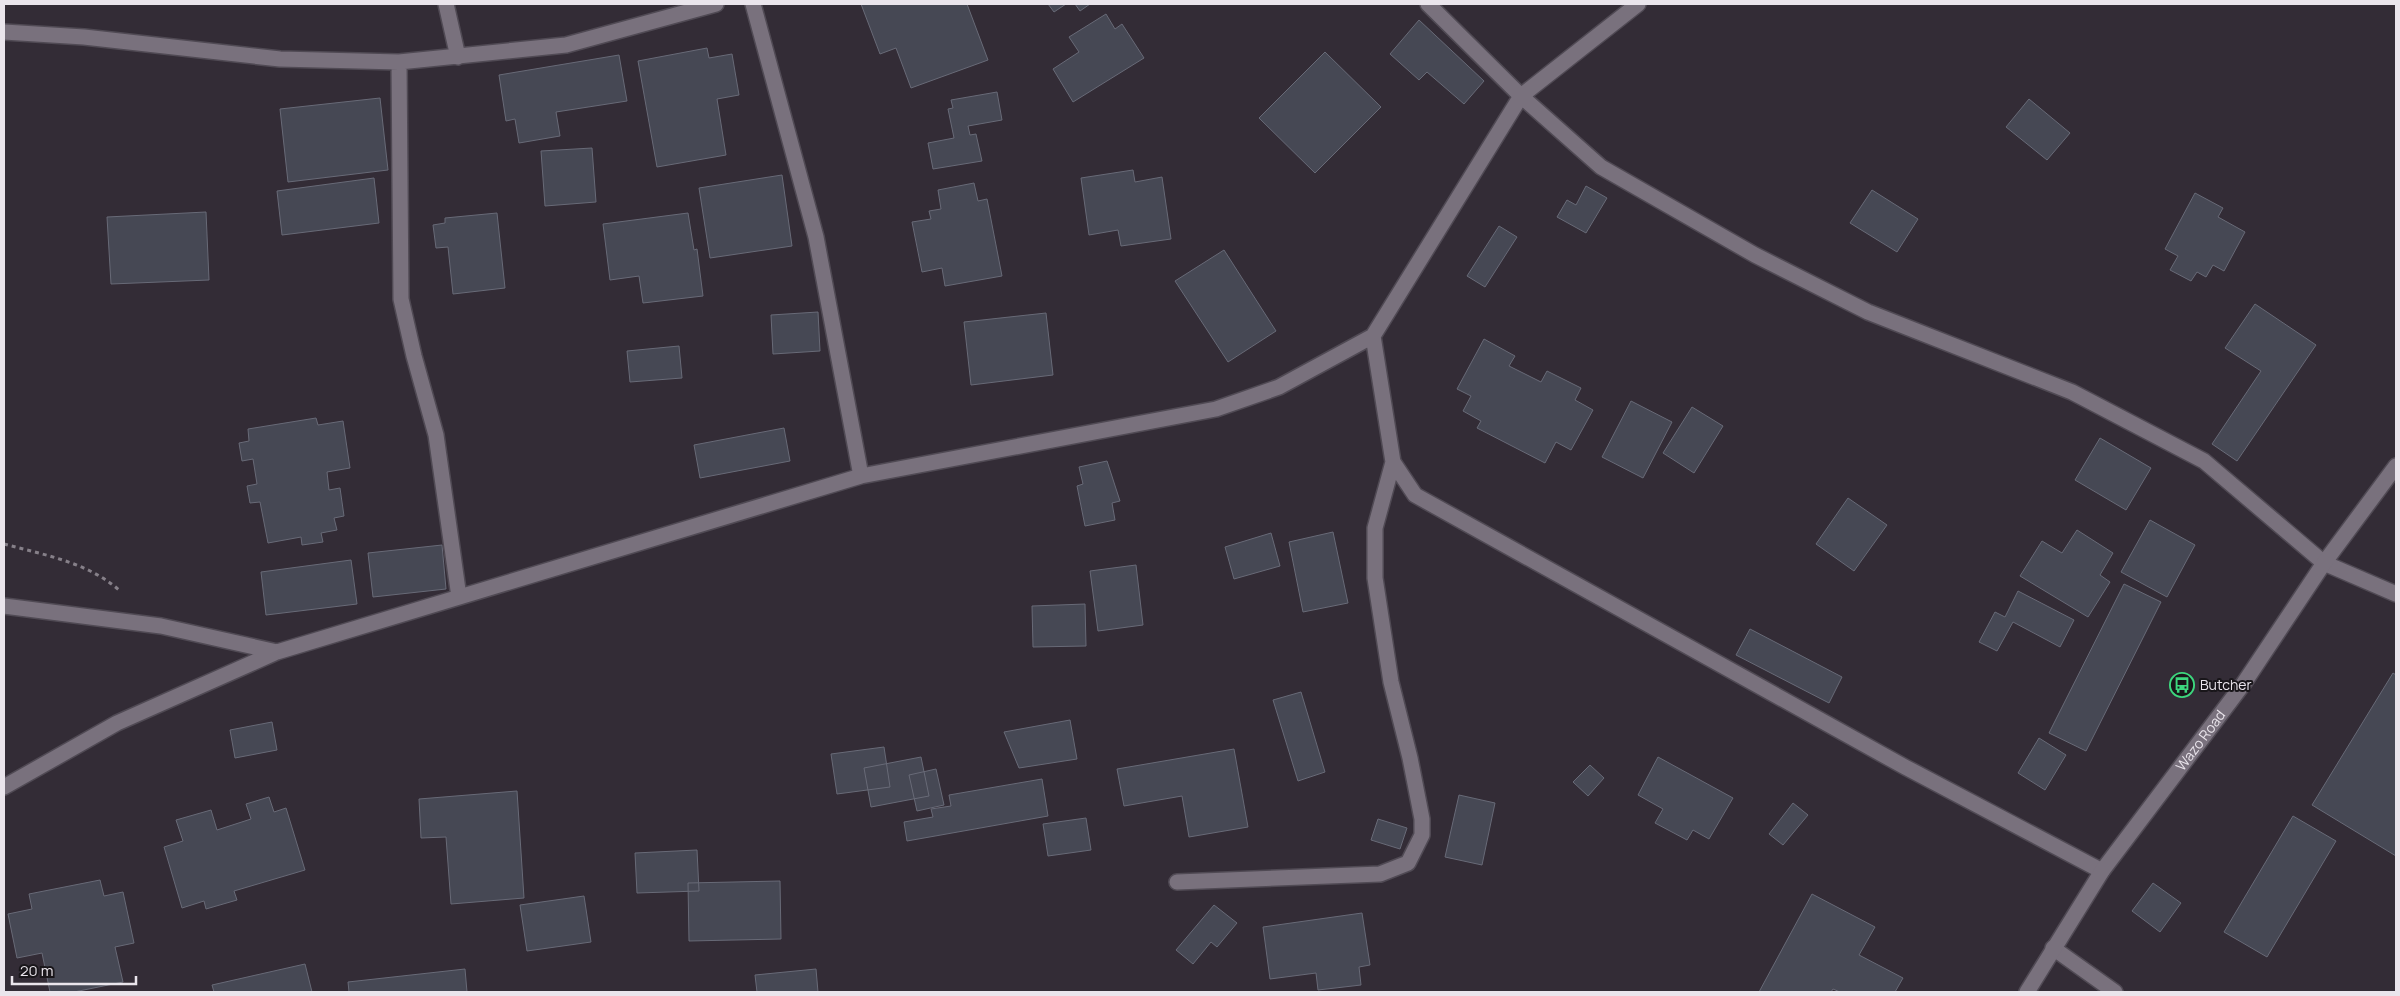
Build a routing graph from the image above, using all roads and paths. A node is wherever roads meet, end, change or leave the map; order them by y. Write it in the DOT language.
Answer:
graph roads {
  1 [pos="446,4"];
  2 [pos="716,4"];
  3 [pos="753,4"];
  4 [pos="1428,4"];
  5 [pos="1638,4"];
  6 [pos="4,32"];
  7 [pos="458,57"];
  8 [pos="399,62"];
  9 [pos="1521,96"];
  10 [pos="1373,336"];
  11 [pos="1393,462"];
  12 [pos="2396,466"];
  13 [pos="861,476"];
  14 [pos="4,544"];
  15 [pos="2324,562"];
  16 [pos="124,594"];
  17 [pos="2396,594"];
  18 [pos="459,597"];
  19 [pos="4,606"];
  20 [pos="277,652"];
  21 [pos="4,788"];
  22 [pos="2102,871"];
  23 [pos="1177,882"];
  24 [pos="2054,948"];
  25 [pos="2028,992"];
  26 [pos="2115,992"];
  1 -- 7 [label="street"];
  2 -- 7 [label="street"];
  3 -- 13 [label="street"];
  4 -- 9 [label="street"];
  5 -- 9 [label="street"];
  6 -- 8 [label="street"];
  7 -- 8 [label="street"];
  8 -- 18 [label="street"];
  9 -- 10 [label="street"];
  9 -- 15 [label="street"];
  10 -- 11 [label="street"];
  10 -- 13 [label="street"];
  11 -- 22 [label="street"];
  11 -- 23 [label="street"];
  12 -- 15 [label="street, Wazo Road"];
  13 -- 18 [label="street"];
  14 -- 16 [label="path"];
  15 -- 17 [label="street"];
  15 -- 22 [label="street, Wazo Road"];
  18 -- 20 [label="street"];
  19 -- 20 [label="street"];
  20 -- 21 [label="street"];
  22 -- 24 [label="street, Wazo Road"];
  24 -- 25 [label="street, Wazo Road"];
  24 -- 26 [label="street"];
}
